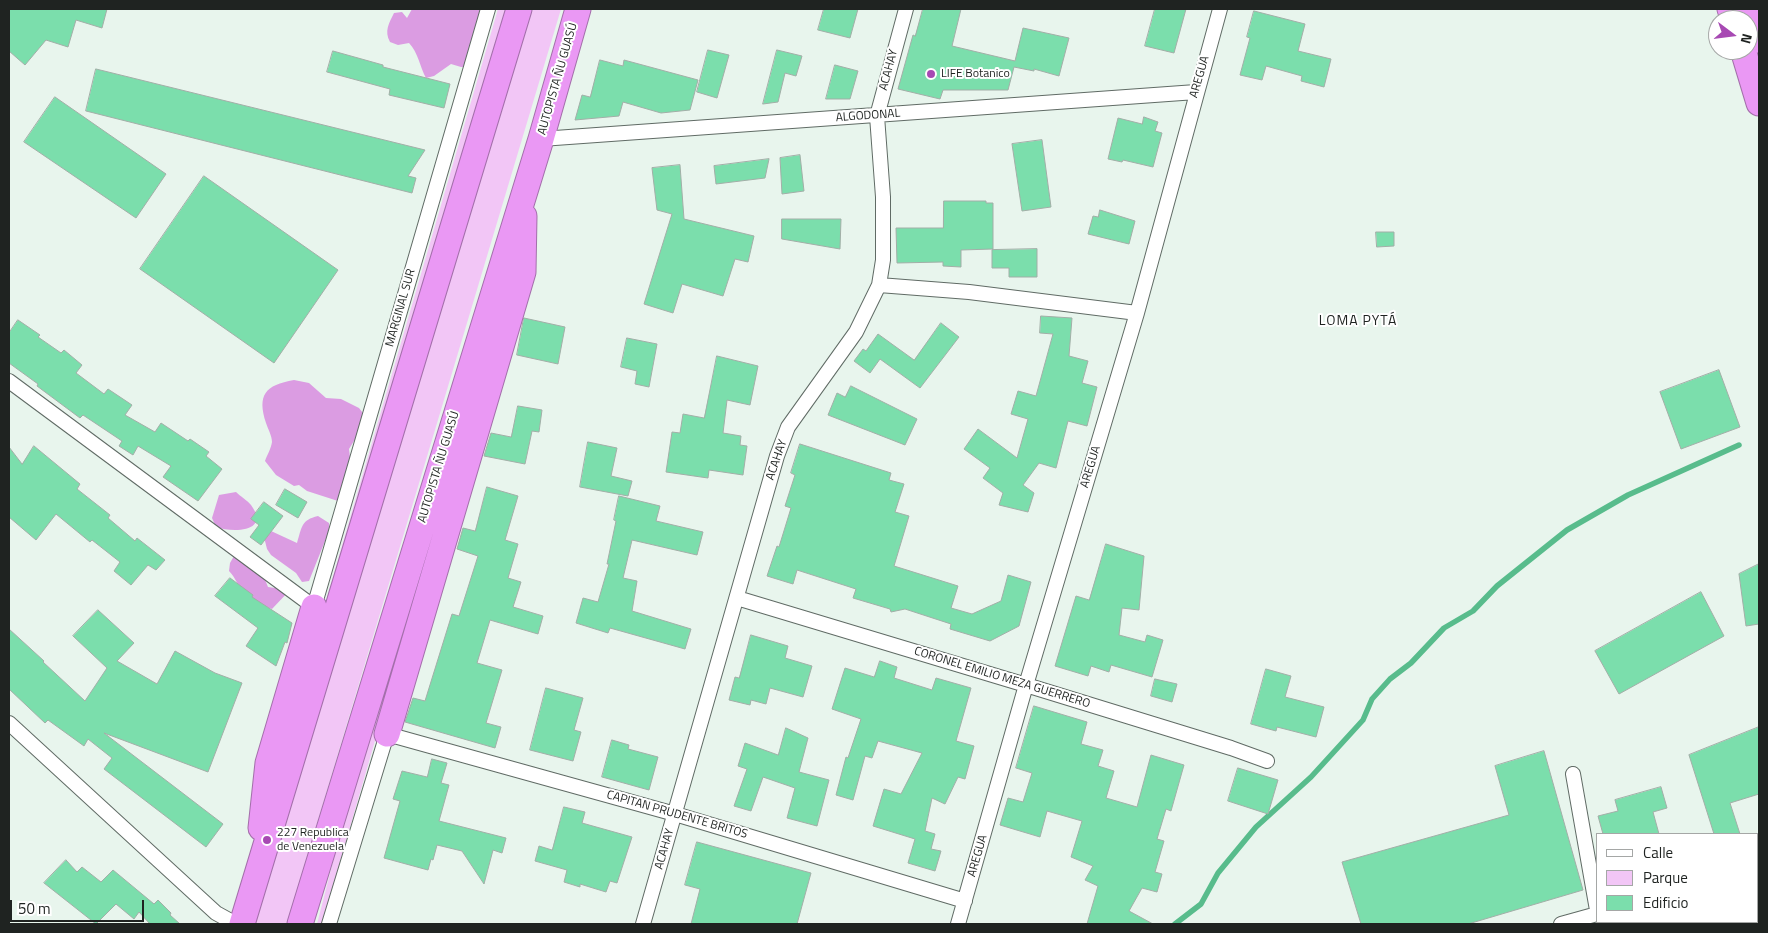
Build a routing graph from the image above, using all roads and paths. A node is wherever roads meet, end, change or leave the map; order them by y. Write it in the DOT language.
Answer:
graph roads {
  1 [pos="488,9"];
  2 [pos="519,9"];
  3 [pos="578,9"];
  4 [pos="906,9"];
  5 [pos="1220,9"];
  6 [pos="1746,60"];
  7 [pos="1196,92"];
  8 [pos="1759,103"];
  9 [pos="877,116"];
  10 [pos="541,139"];
  11 [pos="524,191"];
  12 [pos="879,284"];
  13 [pos="1137,313"];
  14 [pos="9,381"];
  15 [pos="737,598"];
  16 [pos="314,607"];
  17 [pos="1026,685"];
  18 [pos="9,723"];
  19 [pos="387,734"];
  20 [pos="1267,761"];
  21 [pos="1573,774"];
  22 [pos="675,814"];
  23 [pos="330,823"];
  24 [pos="256,878"];
  25 [pos="965,901"];
  26 [pos="1596,904"];
  27 [pos="1596,914"];
  28 [pos="236,924"];
  29 [pos="242,924"];
  30 [pos="300,924"];
  31 [pos="306,924"];
  32 [pos="329,924"];
  33 [pos="642,924"];
  34 [pos="958,924"];
  35 [pos="1561,924"];
  1 -- 16 [label="street, MARGINAL SUR"];
  2 -- 24 [label="highway"];
  3 -- 10 [label="highway, AUTOPISTA ÑU GUASÚ"];
  4 -- 9 [label="street, ACAHAY"];
  5 -- 7 [label="street, AREGUA"];
  6 -- 8 [label="highway"];
  7 -- 9 [label="street, ALGODONAL"];
  7 -- 13 [label="street, AREGUA"];
  9 -- 10 [label="street, ALGODONAL"];
  9 -- 12 [label="street, ACAHAY"];
  10 -- 11 [label="highway, AUTOPISTA ÑU GUASÚ"];
  11 -- 19 [label="highway"];
  11 -- 23 [label="highway, AUTOPISTA ÑU GUASÚ"];
  12 -- 13 [label="street"];
  12 -- 15 [label="street, ACAHAY"];
  13 -- 17 [label="street, AREGUA"];
  14 -- 16 [label="street"];
  15 -- 17 [label="street, CORONEL EMILIO MEZA GUERRERO"];
  15 -- 22 [label="street, ACAHAY"];
  16 -- 24 [label="highway"];
  17 -- 20 [label="street, CORONEL EMILIO MEZA GUERRERO"];
  17 -- 25 [label="street, AREGUA"];
  18 -- 28 [label="street"];
  19 -- 22 [label="street, CAPITAN PRUDENTE BRITOS"];
  19 -- 32 [label="street"];
  21 -- 26 [label="street"];
  22 -- 25 [label="street, CAPITAN PRUDENTE BRITOS"];
  22 -- 33 [label="street, ACAHAY"];
  23 -- 30 [label="highway, AUTOPISTA ÑU GUASÚ"];
  23 -- 31 [label="highway"];
  24 -- 29 [label="highway"];
  25 -- 34 [label="street, AREGUA"];
  27 -- 35 [label="street"];
}
